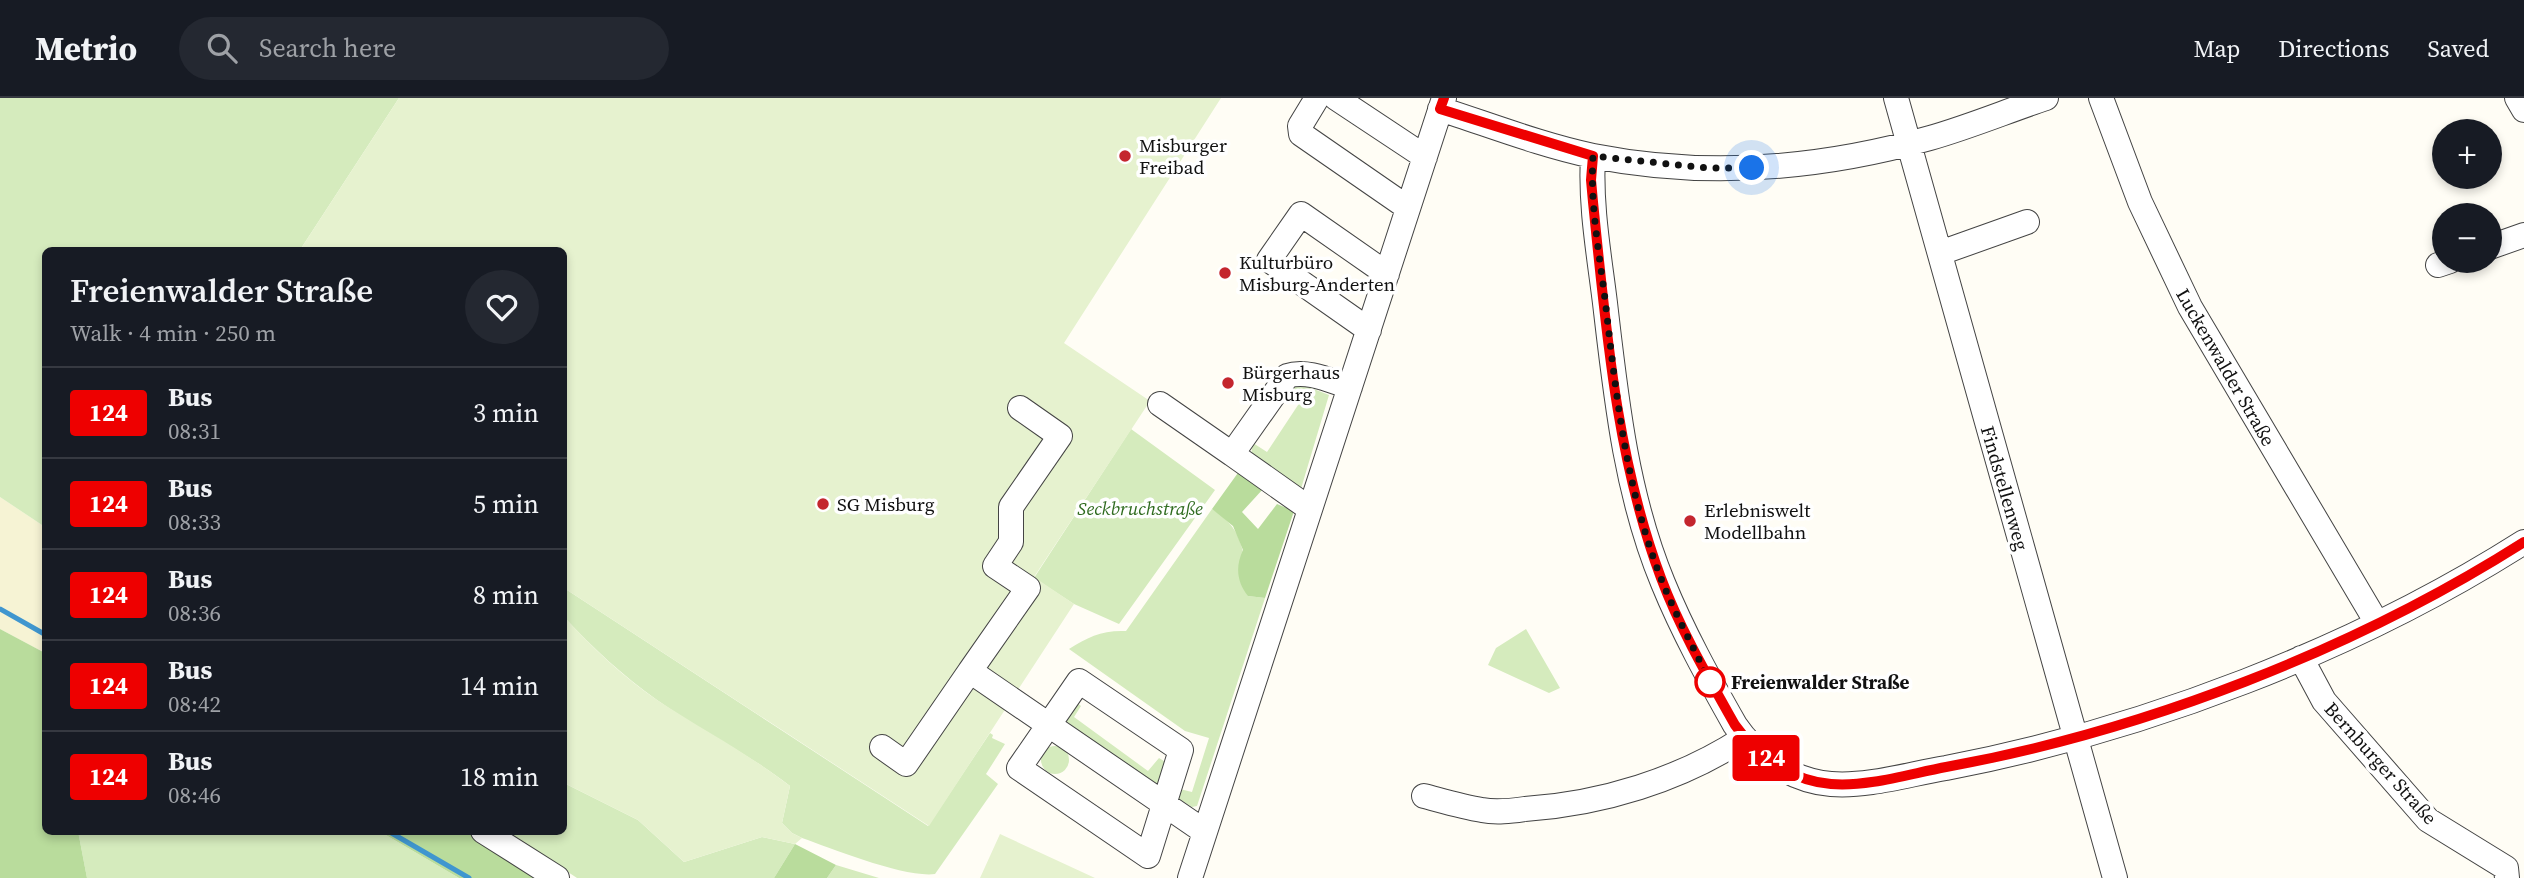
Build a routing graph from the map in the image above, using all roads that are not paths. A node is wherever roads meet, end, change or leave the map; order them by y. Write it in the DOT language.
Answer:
graph roads {
  1 [pos="1317,98"];
  2 [pos="1336,98"];
  3 [pos="1896,98"];
  4 [pos="2046,98"];
  5 [pos="2101,98"];
  6 [pos="1442,104"];
  7 [pos="1908,144"];
  8 [pos="1593,156"];
  9 [pos="1425,157"];
  10 [pos="1408,208"];
  11 [pos="2027,222"];
  12 [pos="2524,235"];
  13 [pos="2502,243"];
  14 [pos="1940,253"];
  15 [pos="1387,274"];
  16 [pos="1368,330"];
  17 [pos="1350,387"];
  18 [pos="1160,404"];
  19 [pos="1020,408"];
  20 [pos="1232,454"];
  21 [pos="1310,509"];
  22 [pos="2524,542"];
  23 [pos="2377,623"];
  24 [pos="2301,658"];
  25 [pos="970,671"];
  26 [pos="1049,725"];
  27 [pos="1744,738"];
  28 [pos="2075,738"];
  29 [pos="882,747"];
  30 [pos="1424,796"];
  31 [pos="1165,804"];
  32 [pos="1205,832"];
  33 [pos="489,835"];
  34 [pos="557,878"];
  35 [pos="1190,878"];
  36 [pos="2115,878"];
  37 [pos="2507,878"];
  1 -- 10 [label="street"];
  2 -- 9 [label="street"];
  3 -- 7 [label="street, Findstellenweg"];
  4 -- 7 [label="street"];
  5 -- 23 [label="street, Luckenwalder Straße"];
  6 -- 8 [label="street"];
  6 -- 9 [label="street"];
  7 -- 8 [label="street"];
  7 -- 14 [label="street, Findstellenweg"];
  8 -- 27 [label="street"];
  9 -- 10 [label="street"];
  10 -- 15 [label="street"];
  11 -- 14 [label="street"];
  12 -- 13 [label="street"];
  14 -- 28 [label="street, Findstellenweg"];
  15 -- 16 [label="street"];
  15 -- 16 [label="street"];
  16 -- 17 [label="street"];
  17 -- 20 [label="street"];
  17 -- 21 [label="street"];
  18 -- 20 [label="street"];
  19 -- 25 [label="street"];
  20 -- 21 [label="street"];
  21 -- 32 [label="street"];
  22 -- 23 [label="street"];
  23 -- 24 [label="street"];
  24 -- 28 [label="street"];
  24 -- 37 [label="street, Bernburger Straße"];
  25 -- 26 [label="street"];
  25 -- 29 [label="street"];
  26 -- 31 [label="street"];
  26 -- 31 [label="street"];
  26 -- 31 [label="street"];
  27 -- 28 [label="street"];
  27 -- 30 [label="street"];
  28 -- 36 [label="street, Findstellenweg"];
  31 -- 32 [label="street"];
  32 -- 35 [label="street"];
  33 -- 34 [label="street"];
}
